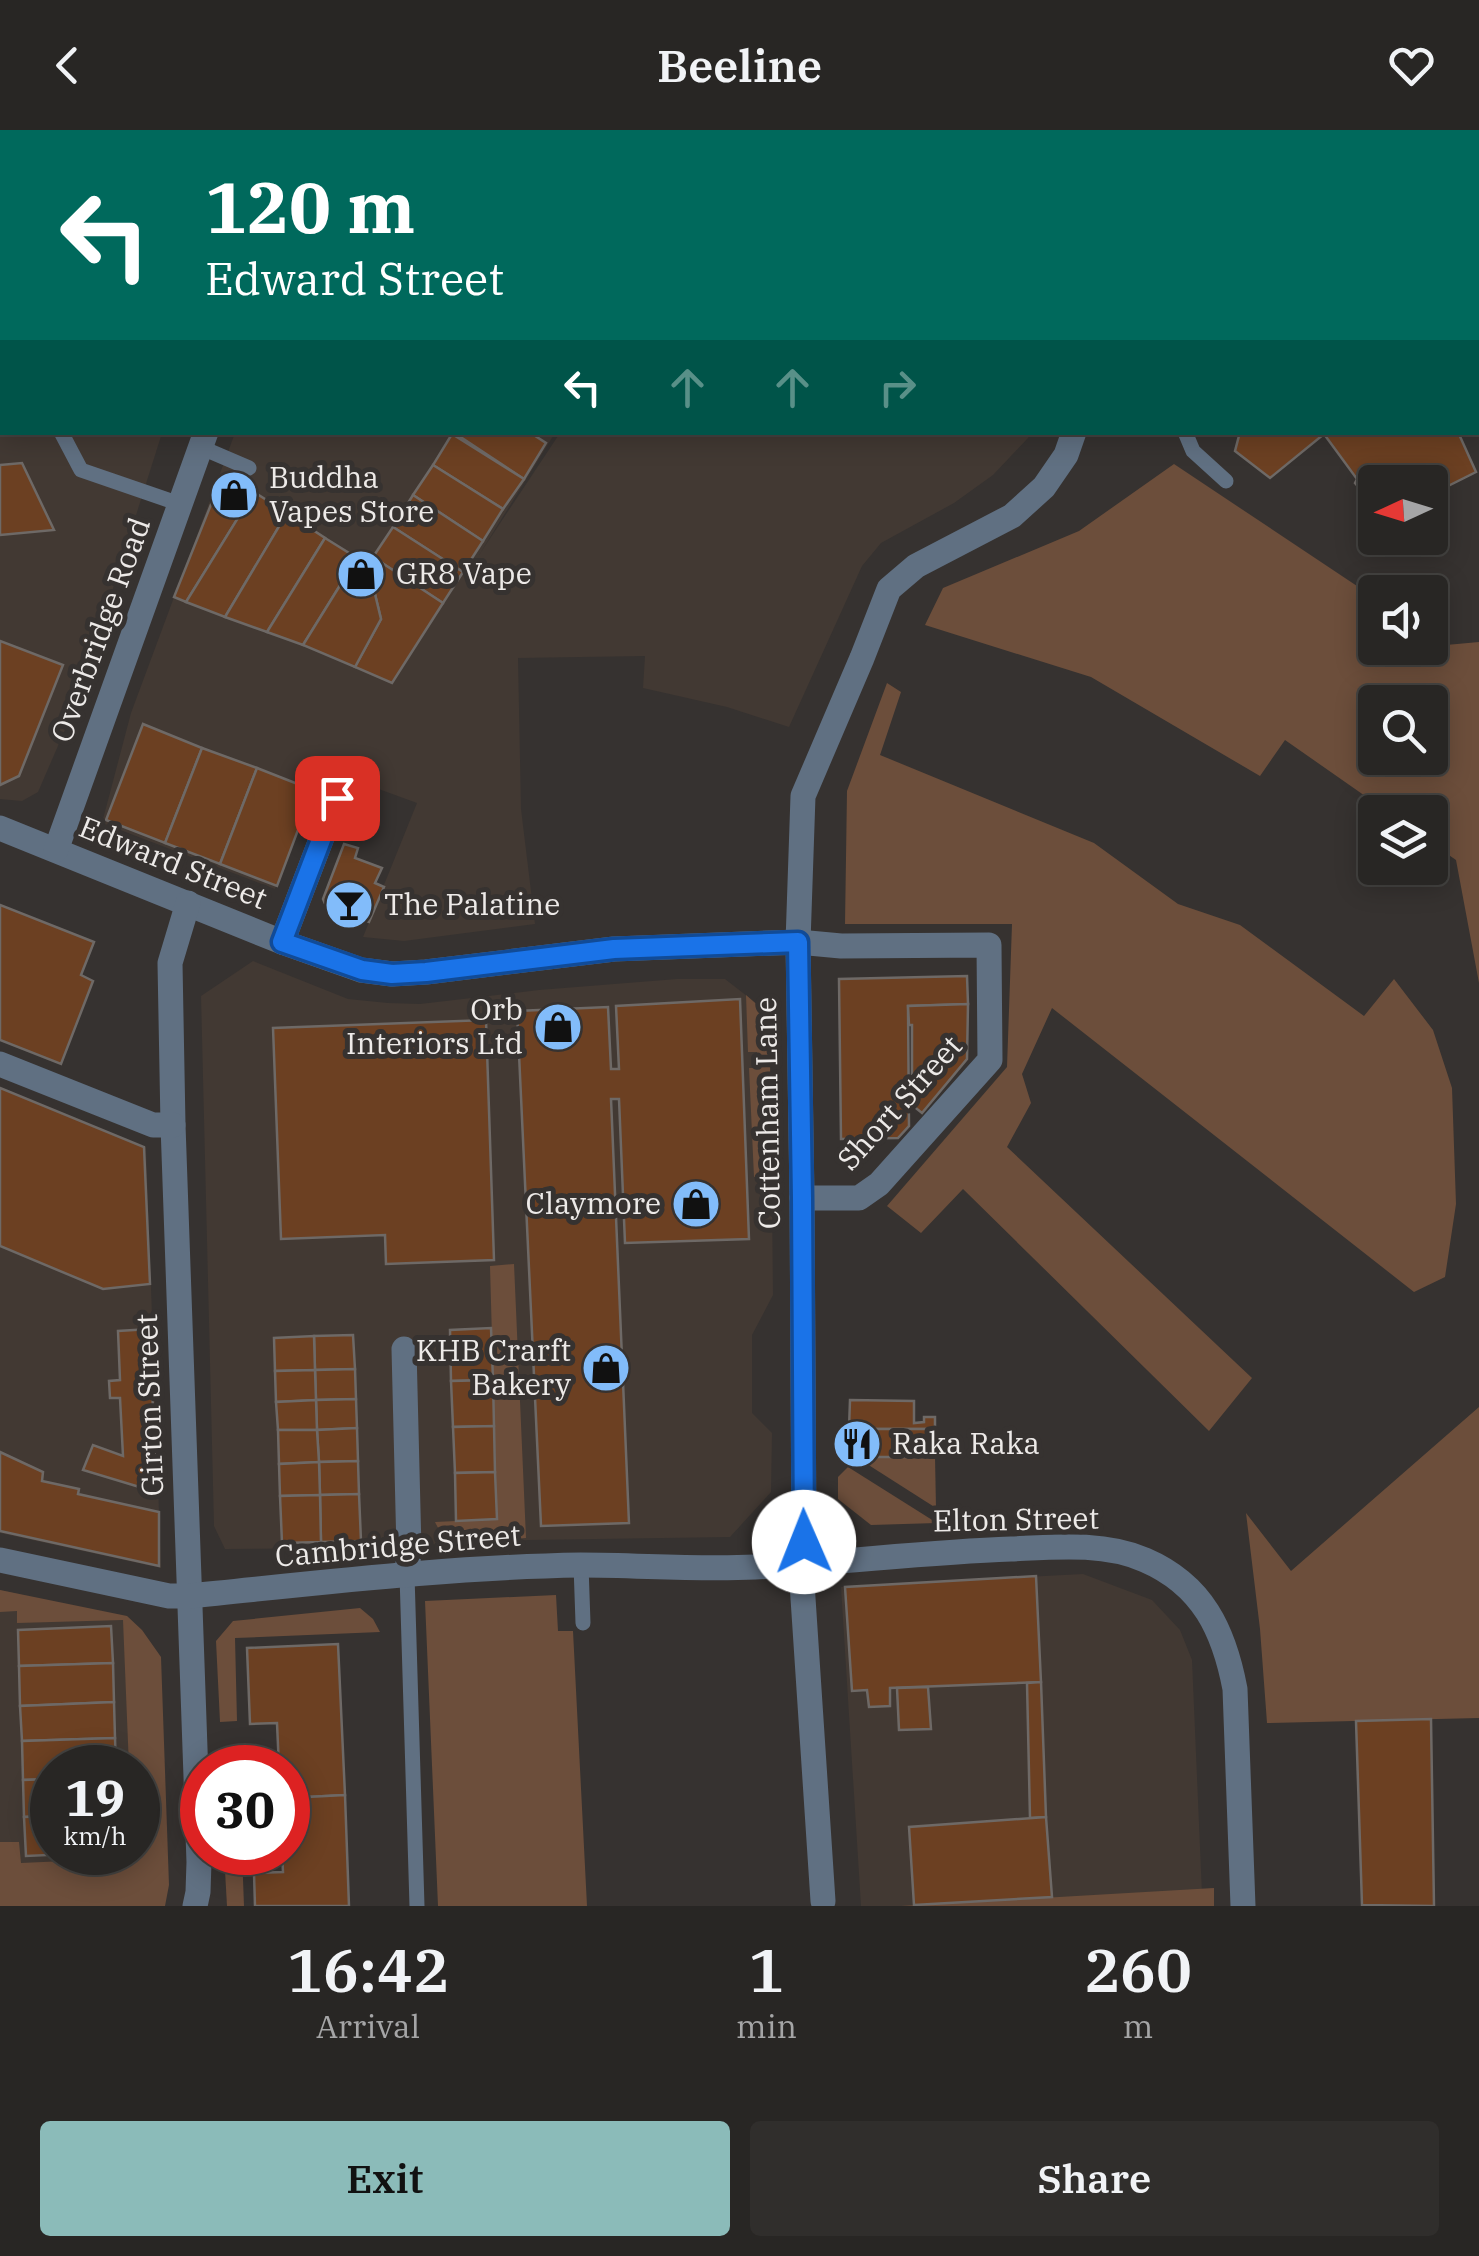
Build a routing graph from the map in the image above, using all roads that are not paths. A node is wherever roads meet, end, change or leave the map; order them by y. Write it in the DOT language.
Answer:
graph roads {
  1 [pos="63,435"];
  2 [pos="1073,435"];
  3 [pos="1186,435"];
  4 [pos="203,440"];
  5 [pos="248,468"];
  6 [pos="1226,481"];
  7 [pos="180,504"];
  8 [pos="337,798"];
  9 [pos="0,828"];
  10 [pos="56,850"];
  11 [pos="188,903"];
  12 [pos="282,942"];
  13 [pos="798,942"];
  14 [pos="0,1064"];
  15 [pos="173,1125"];
  16 [pos="802,1198"];
  17 [pos="404,1348"];
  18 [pos="0,1560"];
  19 [pos="804,1562"];
  20 [pos="581,1565"];
  21 [pos="406,1575"];
  22 [pos="190,1596"];
  23 [pos="583,1624"];
  24 [pos="824,1901"];
  25 [pos="195,1906"];
  26 [pos="417,1906"];
  27 [pos="1243,1906"];
  1 -- 7 [label="lane"];
  2 -- 13 [label="street, Cottenham Lane"];
  3 -- 6 [label="lane"];
  4 -- 5 [label="lane"];
  4 -- 7 [label="street, Overbridge Road"];
  7 -- 10 [label="street, Overbridge Road"];
  8 -- 12 [label="street"];
  9 -- 10 [label="street, Edward Street"];
  10 -- 11 [label="street, Edward Street"];
  11 -- 12 [label="street, Edward Street"];
  11 -- 15 [label="street, Girton Street"];
  12 -- 13 [label="street, Edward Street"];
  13 -- 16 [label="street, Cottenham Lane"];
  13 -- 16 [label="street, Short Street"];
  14 -- 15 [label="street"];
  15 -- 22 [label="street, Girton Street"];
  16 -- 19 [label="street, Cottenham Lane"];
  17 -- 21 [label="street"];
  18 -- 22 [label="street, Cambridge Street"];
  19 -- 20 [label="street, Cambridge Street"];
  19 -- 24 [label="street, Cottenham Lane"];
  19 -- 27 [label="street, Elton Street"];
  20 -- 21 [label="street, Cambridge Street"];
  20 -- 23 [label="lane"];
  21 -- 22 [label="street, Cambridge Street"];
  21 -- 26 [label="lane"];
  22 -- 25 [label="street, Girton Street"];
}
